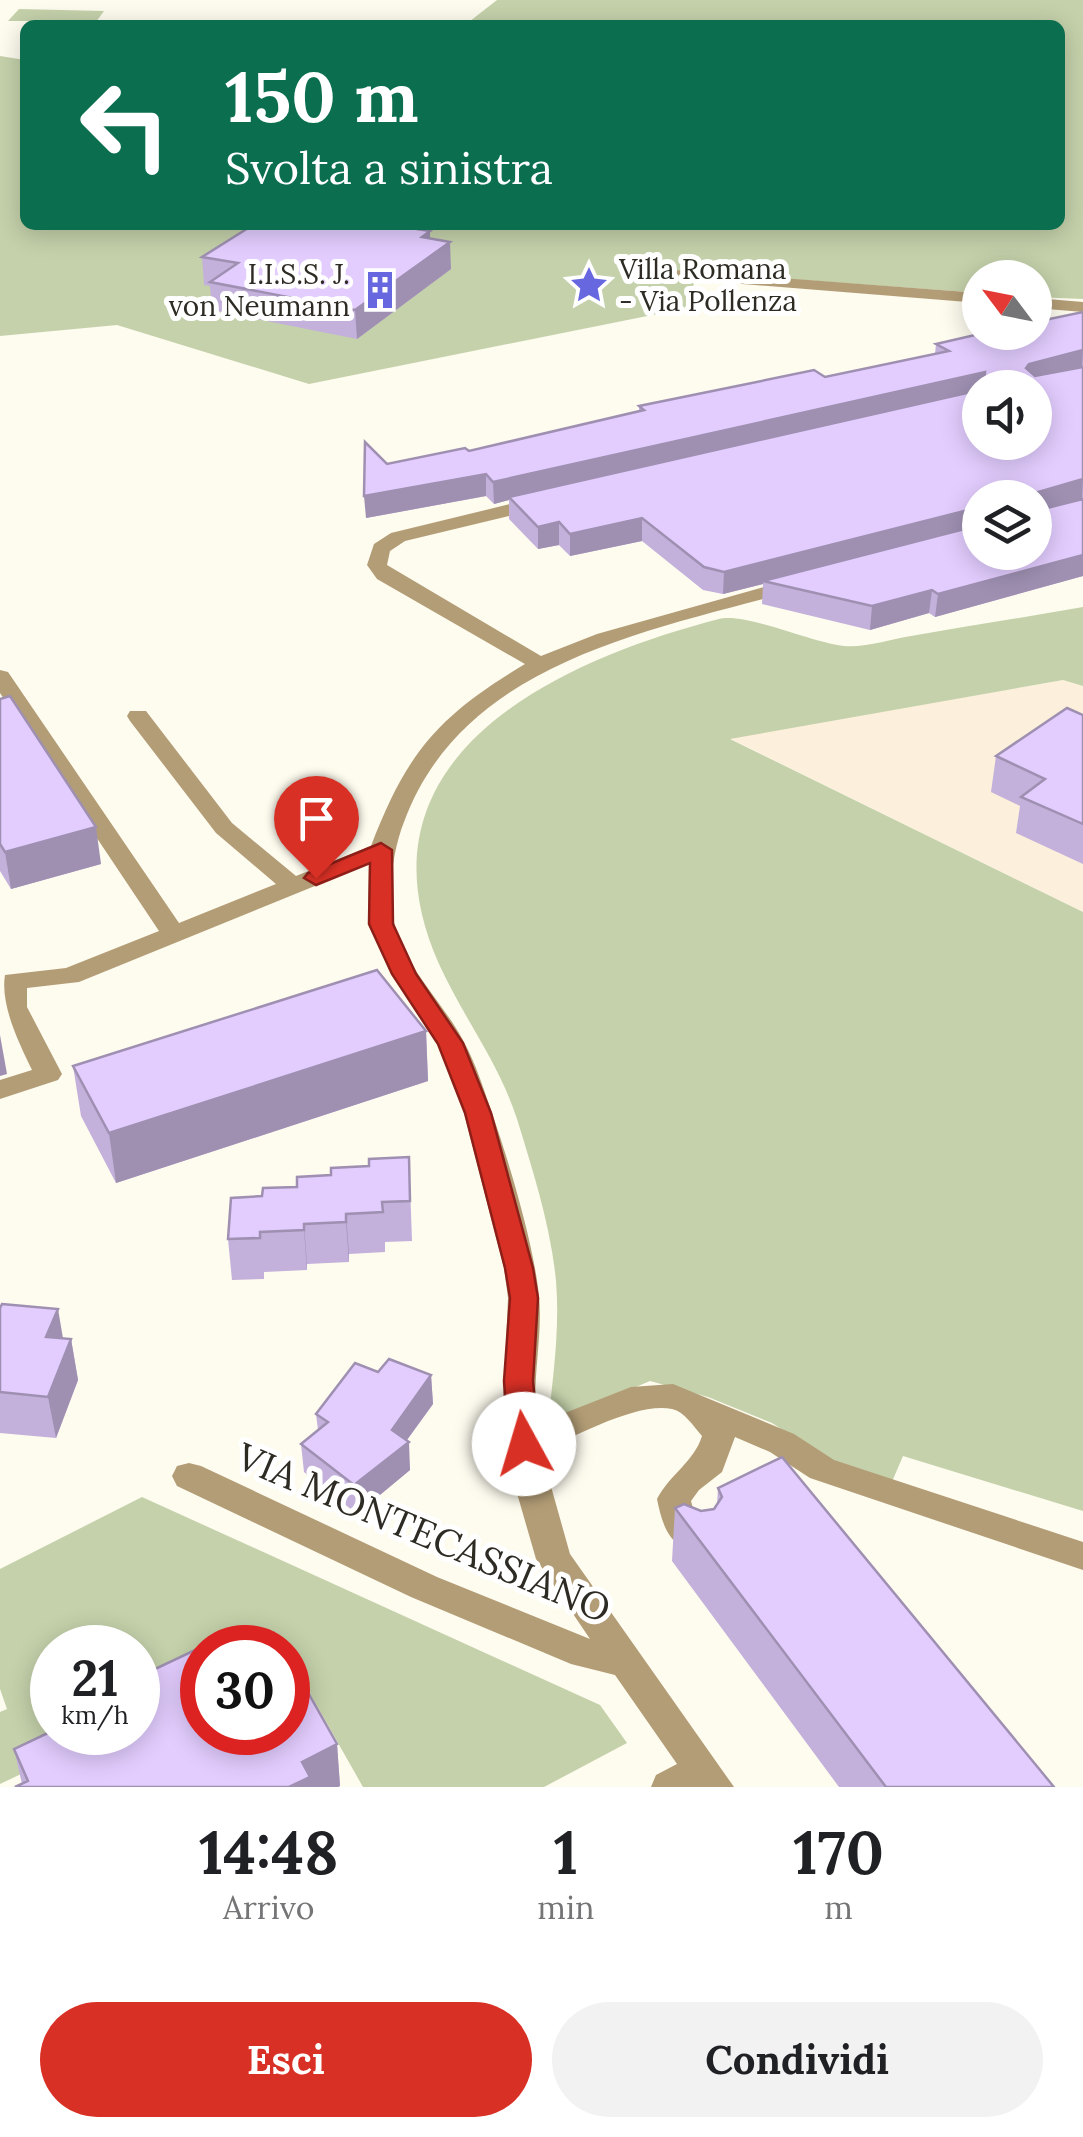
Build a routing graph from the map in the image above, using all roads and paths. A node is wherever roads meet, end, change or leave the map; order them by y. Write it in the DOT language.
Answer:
graph roads {
  1 [pos="674,275"];
  2 [pos="962,297"];
  3 [pos="1052,304"];
  4 [pos="1083,307"];
  5 [pos="564,497"];
  6 [pos="810,581"];
  7 [pos="540,664"];
  8 [pos="0,676"];
  9 [pos="138,716"];
  10 [pos="381,850"];
  11 [pos="294,888"];
  12 [pos="175,935"];
  13 [pos="0,1090"];
  14 [pos="694,1405"];
  15 [pos="524,1444"];
  16 [pos="189,1476"];
  17 [pos="698,1548"];
  18 [pos="1083,1556"];
  19 [pos="626,1662"];
  20 [pos="696,1781"];
  1 -- 2 [label="street"];
  3 -- 4 [label="street"];
  5 -- 7 [label="street"];
  6 -- 7 [label="street, VIA MONTECASSIANO"];
  7 -- 10 [label="street, VIA MONTECASSIANO"];
  8 -- 12 [label="street"];
  9 -- 11 [label="street"];
  10 -- 11 [label="street"];
  10 -- 15 [label="street, VIA MONTECASSIANO"];
  11 -- 12 [label="street"];
  12 -- 13 [label="street"];
  14 -- 15 [label="street"];
  14 -- 17 [label="street"];
  14 -- 18 [label="street"];
  15 -- 19 [label="street, VIA MONTECASSIANO"];
  16 -- 19 [label="street, VIA MONTECASSIANO"];
  19 -- 20 [label="street, VIA MONTECASSIANO"];
}
